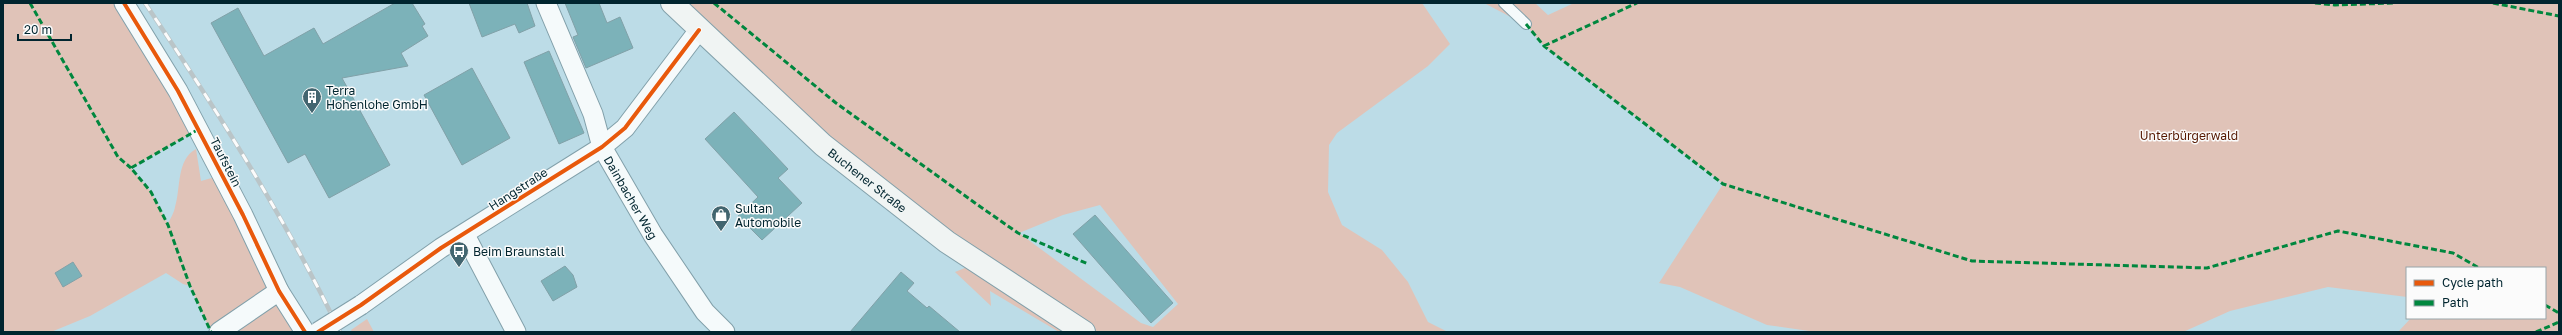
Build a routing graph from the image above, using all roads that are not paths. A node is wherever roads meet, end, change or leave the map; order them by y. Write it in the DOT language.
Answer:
graph roads {
  1 [pos="124,3"];
  2 [pos="546,3"];
  3 [pos="672,3"];
  4 [pos="1504,3"];
  5 [pos="1526,24"];
  6 [pos="699,30"];
  7 [pos="602,147"];
  8 [pos="465,235"];
  9 [pos="279,291"];
  10 [pos="219,332"];
  11 [pos="305,332"];
  12 [pos="318,332"];
  13 [pos="516,332"];
  14 [pos="725,332"];
  15 [pos="1084,332"];
  1 -- 9 [label="street, Taufstein"];
  2 -- 7 [label="street, Dainbacher Weg"];
  3 -- 6 [label="main road, Buchener Straße"];
  4 -- 5 [label="lane"];
  6 -- 7 [label="street, Hangstraße"];
  6 -- 15 [label="main road, Buchener Straße"];
  7 -- 8 [label="street, Hangstraße"];
  7 -- 14 [label="street, Dainbacher Weg"];
  8 -- 12 [label="street, Hangstraße, bridge"];
  8 -- 13 [label="street"];
  9 -- 10 [label="street"];
  9 -- 11 [label="street, Taufstein"];
}
